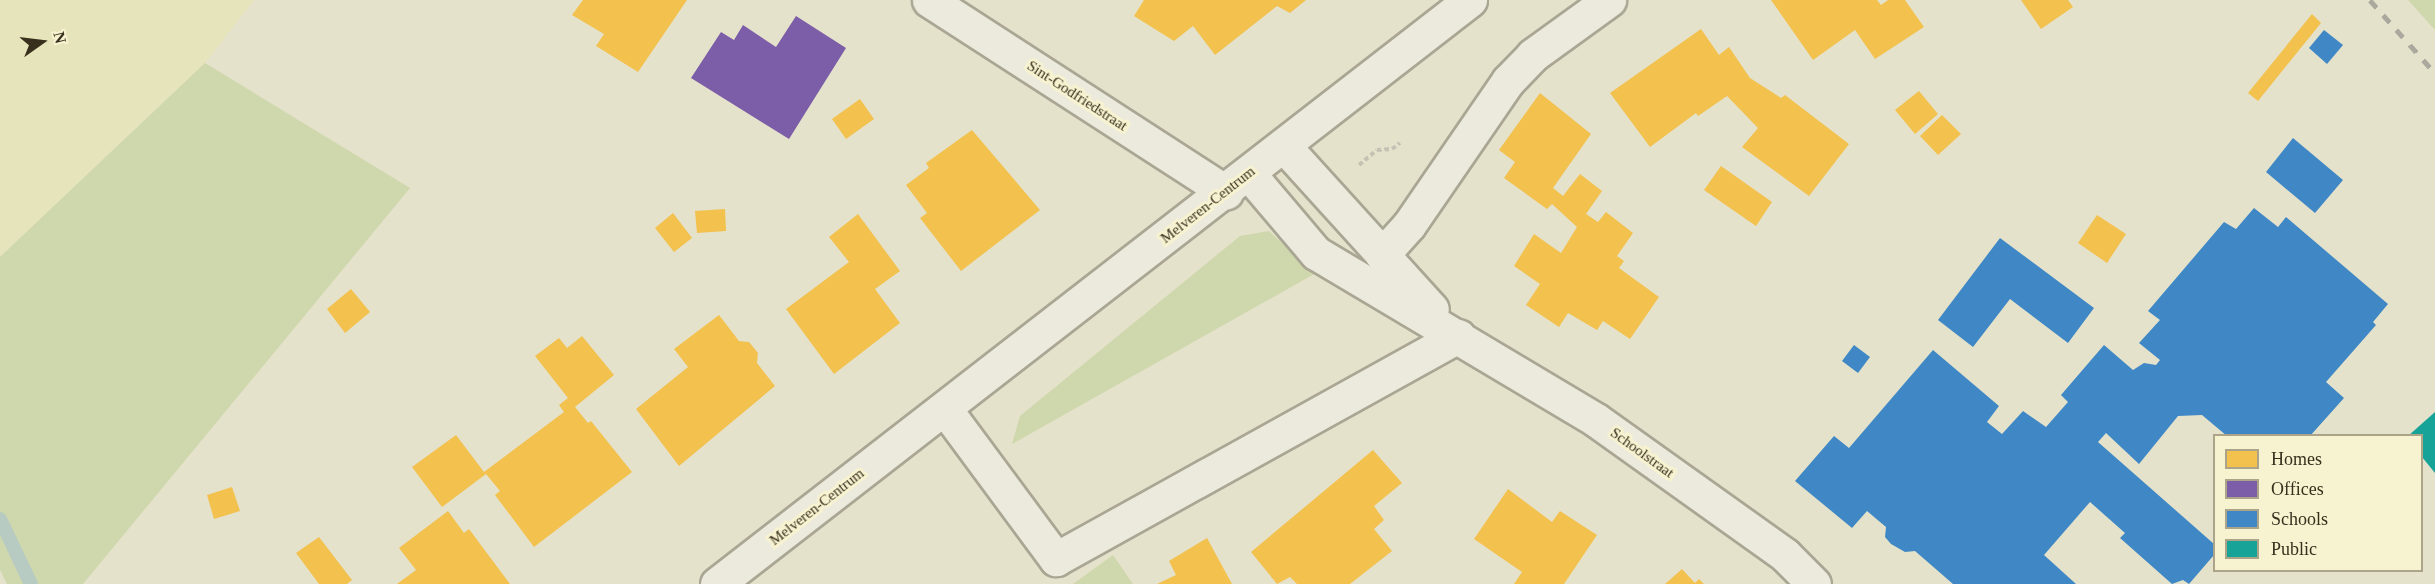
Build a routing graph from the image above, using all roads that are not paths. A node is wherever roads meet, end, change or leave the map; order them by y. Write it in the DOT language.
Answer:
graph roads {
  1 [pos="929,0"];
  2 [pos="1470,0"];
  3 [pos="1609,0"];
  4 [pos="1284,146"];
  5 [pos="1237,183"];
  6 [pos="1382,255"];
  7 [pos="1458,336"];
  8 [pos="945,409"];
  9 [pos="717,584"];
  10 [pos="1814,584"];
  1 -- 5 [label="street, Sint-Godfriedstraat"];
  2 -- 4 [label="street, Melveren-Centrum"];
  3 -- 6 [label="street"];
  4 -- 5 [label="street, Melveren-Centrum"];
  4 -- 6 [label="street, Schoolstraat"];
  5 -- 7 [label="street, Schoolstraat"];
  5 -- 8 [label="street, Melveren-Centrum"];
  6 -- 7 [label="street, Schoolstraat"];
  7 -- 8 [label="street"];
  7 -- 10 [label="street, Schoolstraat"];
  8 -- 9 [label="street, Melveren-Centrum"];
}
